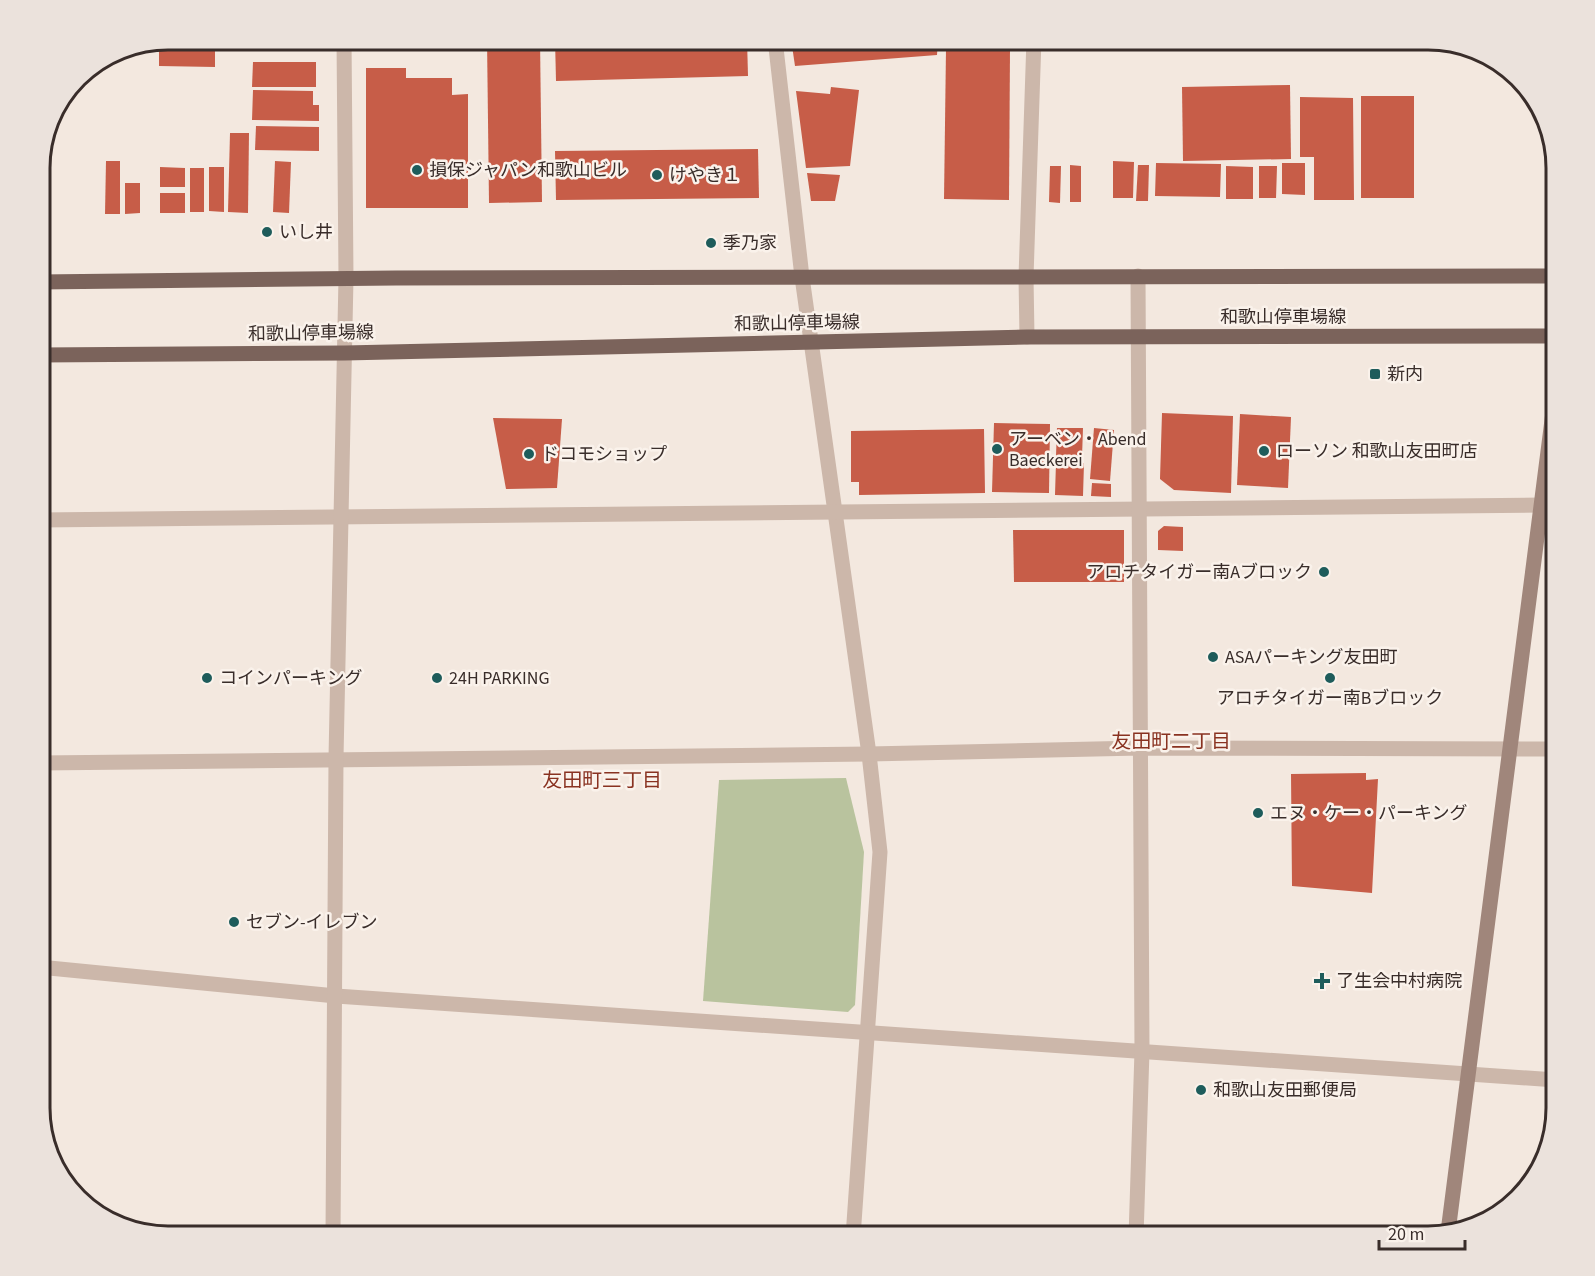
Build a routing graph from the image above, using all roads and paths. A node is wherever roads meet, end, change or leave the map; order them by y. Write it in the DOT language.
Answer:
graph roads {
  1 [pos="344,50"];
  2 [pos="776,50"];
  3 [pos="1034,50"];
  4 [pos="1138,276"];
  5 [pos="1546,276"];
  6 [pos="802,277"];
  7 [pos="1026,277"];
  8 [pos="346,278"];
  9 [pos="50,282"];
  10 [pos="1546,336"];
  11 [pos="1027,337"];
  12 [pos="1139,337"];
  13 [pos="810,342"];
  14 [pos="345,353"];
  15 [pos="50,355"];
  16 [pos="1546,472"];
  17 [pos="1542,505"];
  18 [pos="1139,509"];
  19 [pos="834,512"];
  20 [pos="341,517"];
  21 [pos="50,520"];
  22 [pos="1140,748"];
  23 [pos="1511,749"];
  24 [pos="1546,749"];
  25 [pos="869,754"];
  26 [pos="336,758"];
  27 [pos="50,763"];
  28 [pos="50,968"];
  29 [pos="336,996"];
  30 [pos="868,1030"];
  31 [pos="1142,1051"];
  32 [pos="1469,1072"];
  33 [pos="1546,1079"];
  34 [pos="1449,1224"];
  35 [pos="333,1226"];
  36 [pos="854,1226"];
  37 [pos="1136,1226"];
  1 -- 8 [label="street"];
  2 -- 6 [label="street"];
  3 -- 7 [label="street"];
  4 -- 5 [label="main road"];
  4 -- 7 [label="main road"];
  4 -- 12 [label="street"];
  6 -- 7 [label="main road"];
  6 -- 8 [label="main road"];
  6 -- 13 [label="street"];
  7 -- 11 [label="street"];
  8 -- 9 [label="main road"];
  8 -- 14 [label="street"];
  10 -- 12 [label="main road, 和歌山停車場線"];
  11 -- 12 [label="main road, 和歌山停車場線"];
  11 -- 13 [label="main road, 和歌山停車場線"];
  12 -- 18 [label="street"];
  13 -- 14 [label="main road, 和歌山停車場線"];
  13 -- 19 [label="street"];
  14 -- 15 [label="main road, 和歌山停車場線"];
  14 -- 20 [label="street"];
  16 -- 17 [label="street"];
  17 -- 18 [label="street"];
  17 -- 23 [label="street"];
  18 -- 19 [label="street"];
  18 -- 22 [label="street"];
  19 -- 20 [label="street"];
  19 -- 25 [label="street"];
  20 -- 21 [label="street"];
  20 -- 26 [label="street"];
  22 -- 23 [label="street"];
  22 -- 25 [label="street"];
  22 -- 31 [label="street"];
  23 -- 24 [label="street"];
  23 -- 32 [label="street"];
  25 -- 26 [label="street"];
  25 -- 30 [label="street"];
  26 -- 27 [label="street"];
  26 -- 29 [label="street"];
  28 -- 29 [label="street"];
  29 -- 30 [label="street"];
  29 -- 35 [label="street"];
  30 -- 31 [label="street"];
  30 -- 36 [label="street"];
  31 -- 32 [label="street"];
  31 -- 37 [label="street"];
  32 -- 33 [label="street"];
  32 -- 34 [label="street"];
}
